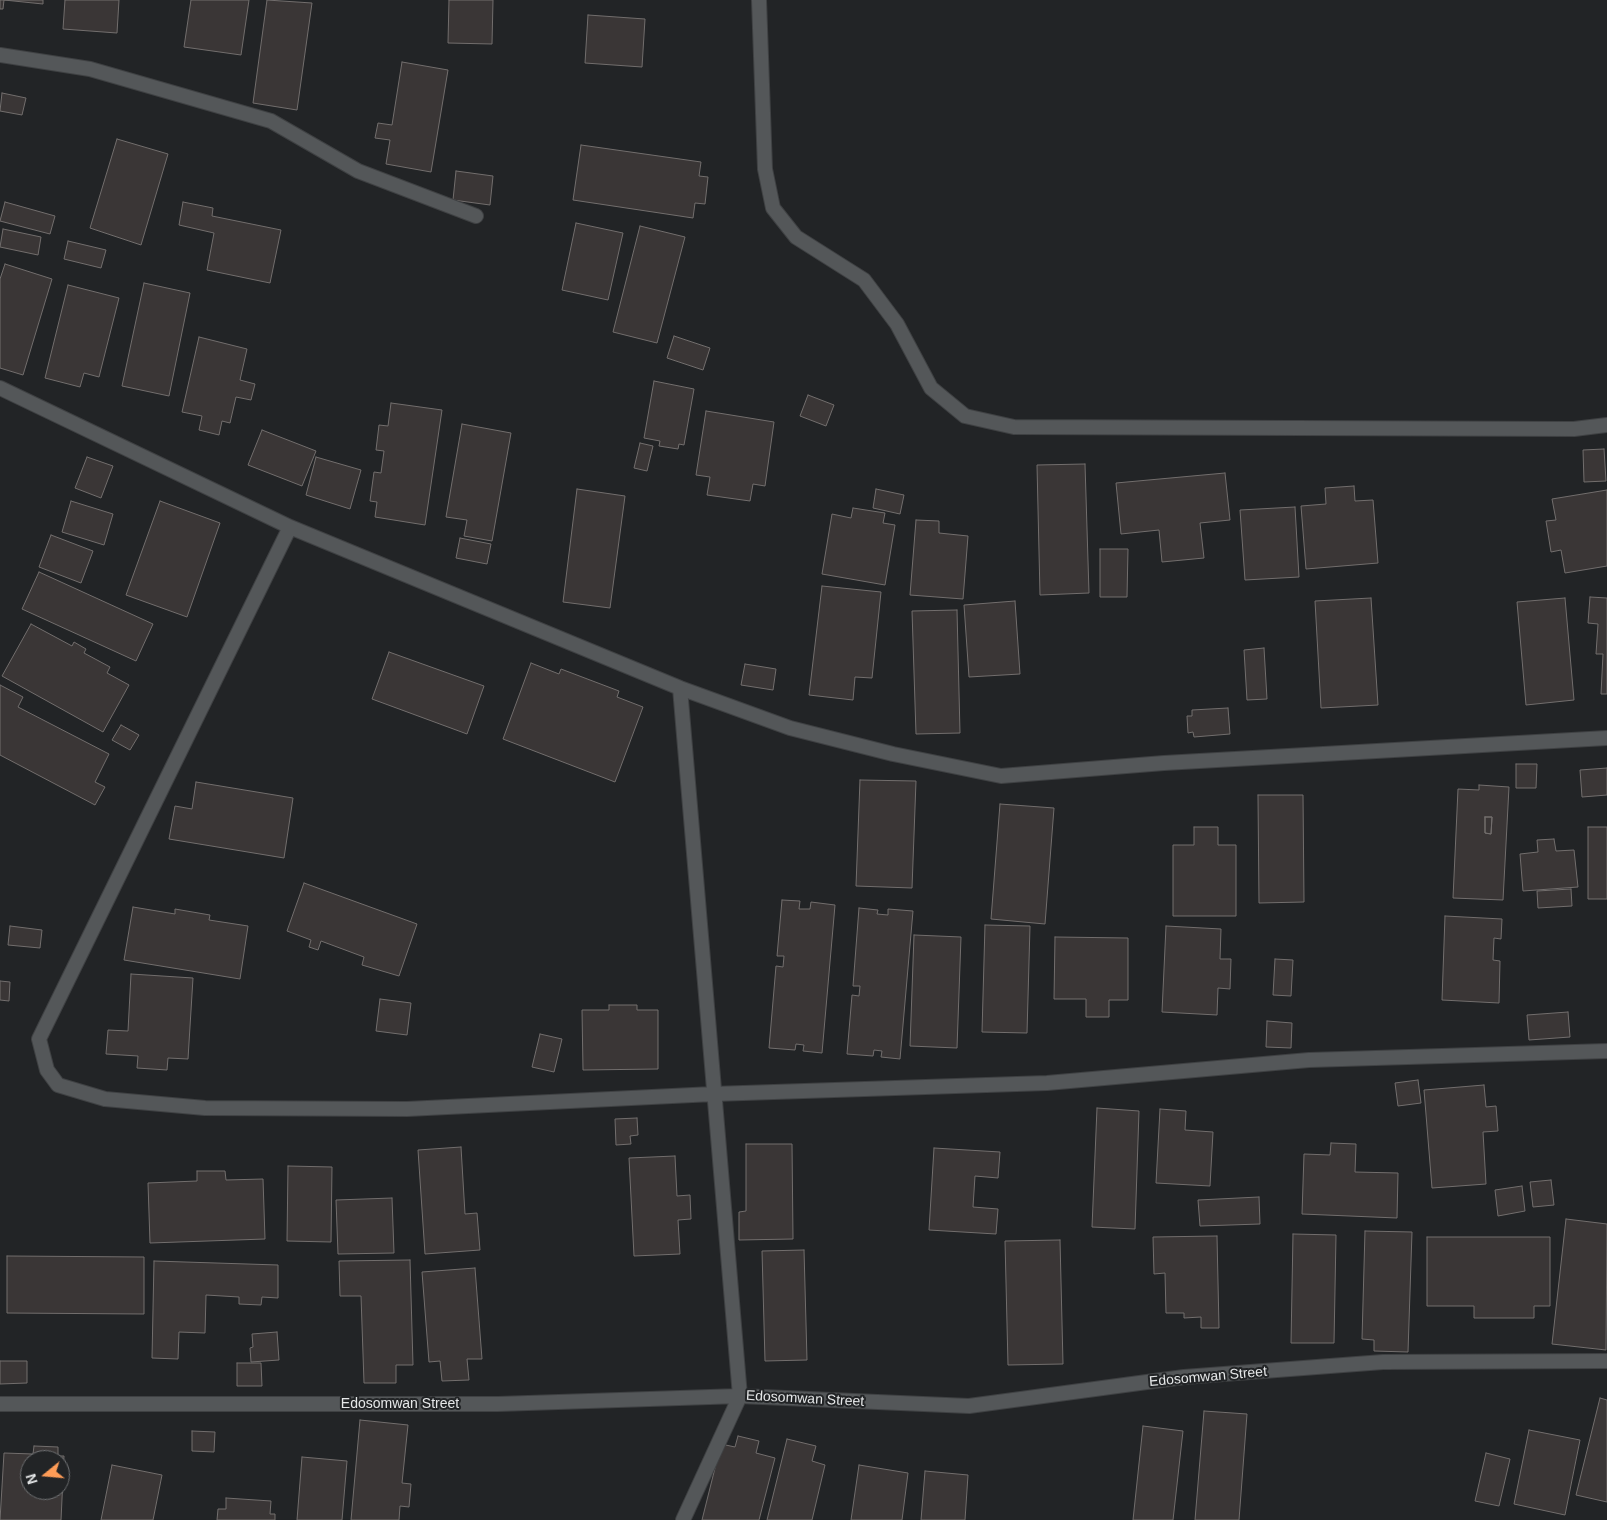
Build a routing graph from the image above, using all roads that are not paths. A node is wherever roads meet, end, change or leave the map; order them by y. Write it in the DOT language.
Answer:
graph roads {
  1 [pos="759,0"];
  2 [pos="0,54"];
  3 [pos="476,216"];
  4 [pos="0,388"];
  5 [pos="1607,425"];
  6 [pos="290,527"];
  7 [pos="680,688"];
  8 [pos="1607,738"];
  9 [pos="1607,1050"];
  10 [pos="713,1094"];
  11 [pos="1607,1361"];
  12 [pos="740,1396"];
  13 [pos="0,1404"];
  14 [pos="683,1520"];
  1 -- 5 [label="street"];
  2 -- 3 [label="street"];
  4 -- 6 [label="street"];
  6 -- 7 [label="street"];
  6 -- 10 [label="street"];
  7 -- 8 [label="street"];
  7 -- 10 [label="street"];
  9 -- 10 [label="street"];
  10 -- 12 [label="street"];
  11 -- 12 [label="street, Edosomwan Street"];
  12 -- 13 [label="street, Edosomwan Street"];
  12 -- 14 [label="street"];
}
